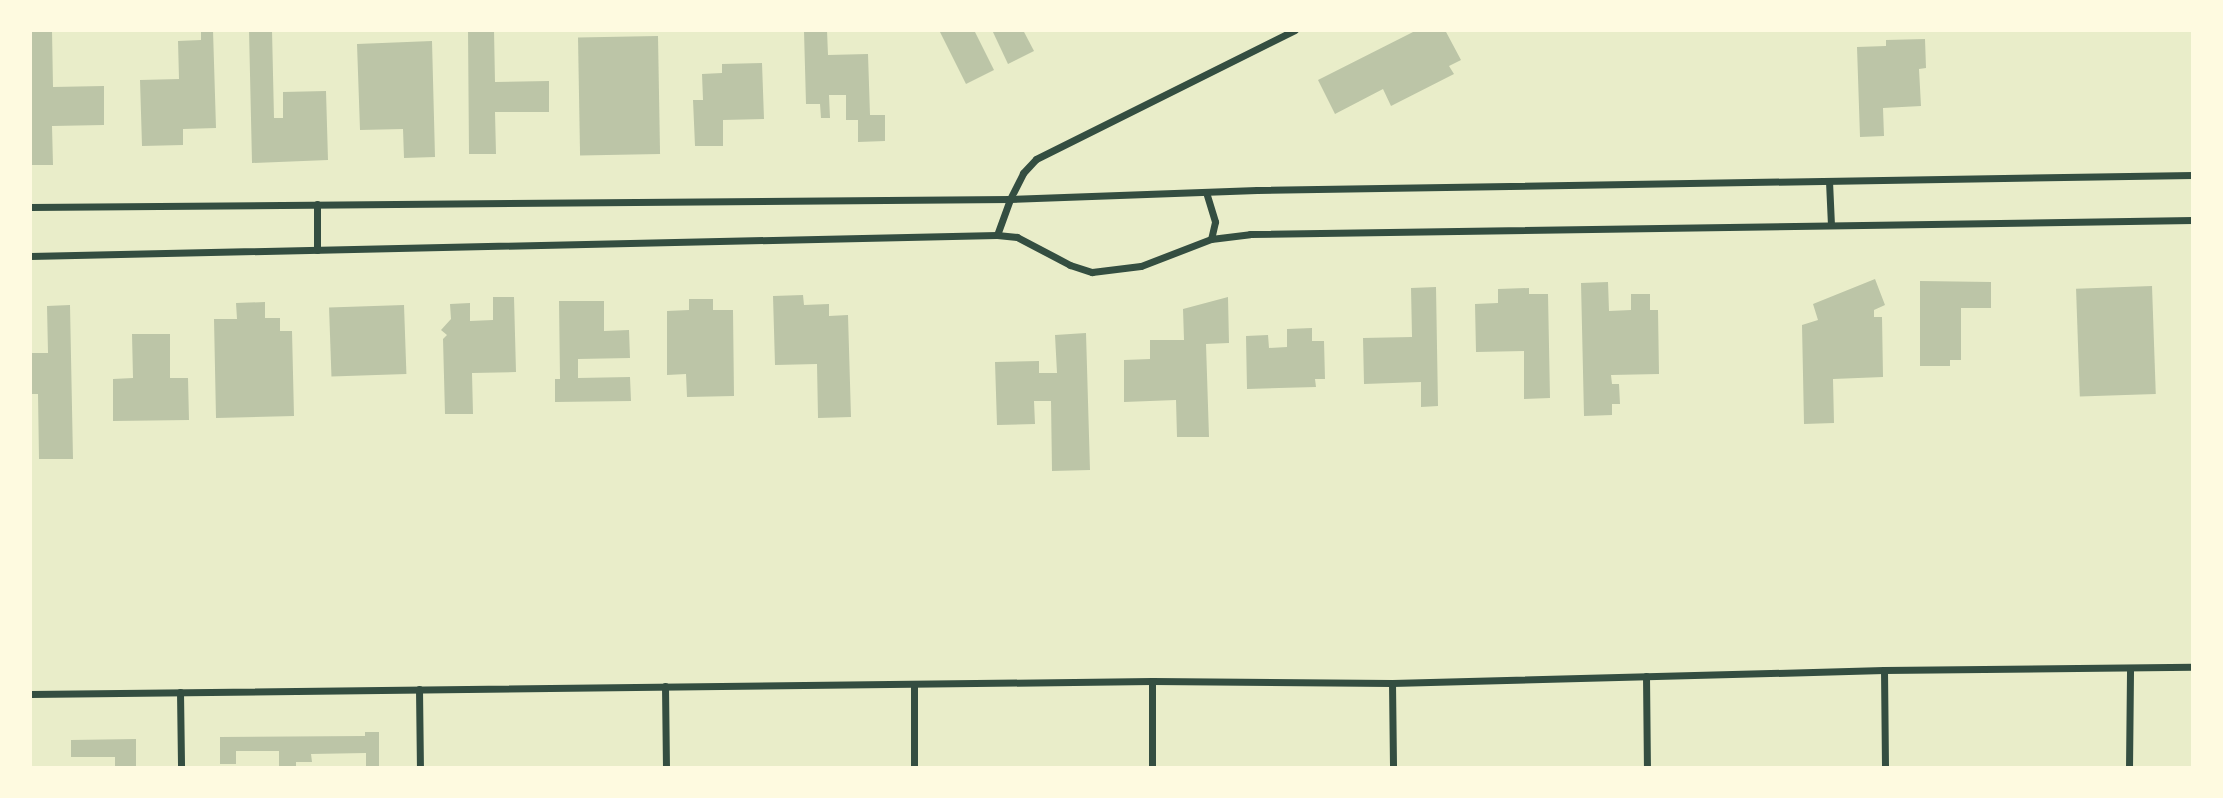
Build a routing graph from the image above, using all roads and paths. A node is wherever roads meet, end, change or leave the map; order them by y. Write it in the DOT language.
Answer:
graph roads {
  1 [pos="1295,30"];
  2 [pos="2193,176"];
  3 [pos="1829,181"];
  4 [pos="1206,192"];
  5 [pos="1010,199"];
  6 [pos="317,204"];
  7 [pos="30,207"];
  8 [pos="2193,220"];
  9 [pos="1831,225"];
  10 [pos="997,236"];
  11 [pos="1211,239"];
  12 [pos="317,250"];
  13 [pos="30,256"];
  14 [pos="2193,667"];
  15 [pos="2130,668"];
  16 [pos="1884,670"];
  17 [pos="1646,676"];
  18 [pos="1152,681"];
  19 [pos="1392,683"];
  20 [pos="914,685"];
  21 [pos="665,686"];
  22 [pos="419,689"];
  23 [pos="180,692"];
  24 [pos="30,694"];
  25 [pos="180,768"];
  26 [pos="420,768"];
  27 [pos="666,768"];
  28 [pos="914,768"];
  29 [pos="1152,768"];
  30 [pos="1393,768"];
  31 [pos="1647,768"];
  32 [pos="1885,768"];
  33 [pos="2129,768"];
  1 -- 5 [label="street"];
  2 -- 3 [label="street"];
  3 -- 4 [label="street"];
  3 -- 9 [label="street"];
  4 -- 5 [label="street"];
  4 -- 11 [label="street"];
  5 -- 6 [label="street"];
  5 -- 10 [label="street"];
  6 -- 7 [label="street"];
  6 -- 12 [label="street"];
  8 -- 9 [label="street"];
  9 -- 11 [label="street"];
  10 -- 11 [label="street"];
  10 -- 12 [label="street"];
  12 -- 13 [label="street"];
  14 -- 15 [label="street"];
  15 -- 16 [label="street"];
  15 -- 33 [label="street"];
  16 -- 17 [label="street"];
  16 -- 32 [label="street"];
  17 -- 19 [label="street"];
  17 -- 31 [label="street"];
  18 -- 19 [label="street"];
  18 -- 20 [label="street"];
  18 -- 29 [label="street"];
  19 -- 30 [label="street"];
  20 -- 21 [label="street"];
  20 -- 28 [label="street"];
  21 -- 22 [label="street"];
  21 -- 27 [label="street"];
  22 -- 23 [label="street"];
  22 -- 26 [label="street"];
  23 -- 24 [label="street"];
  23 -- 25 [label="street"];
}
